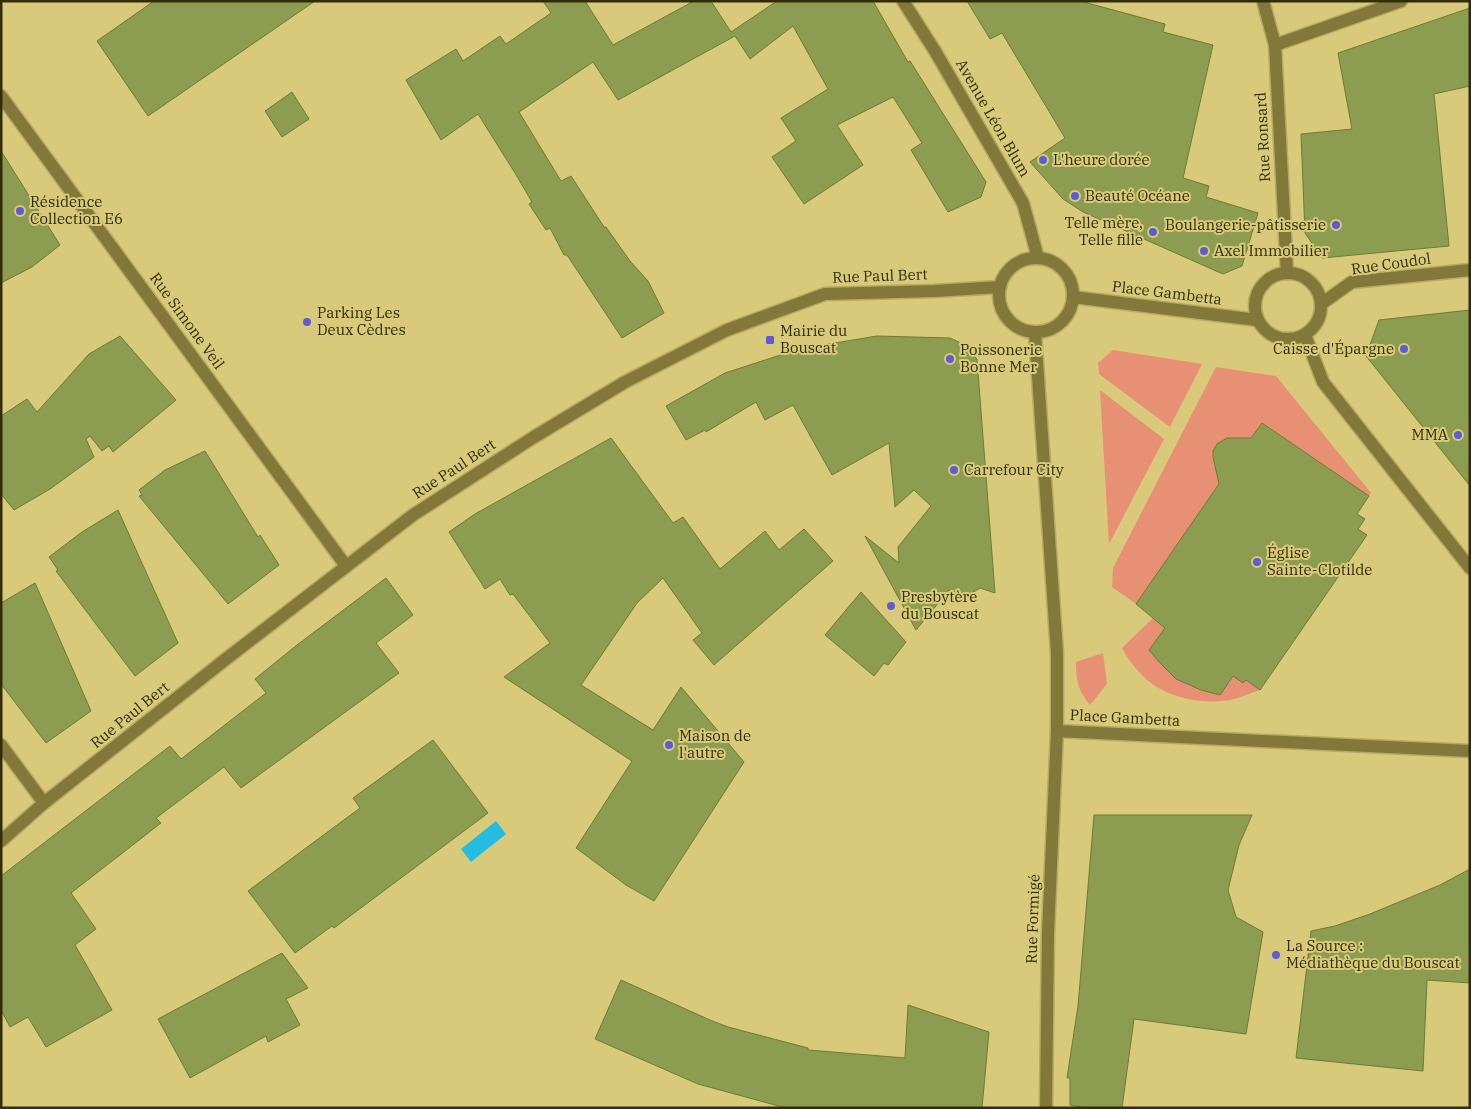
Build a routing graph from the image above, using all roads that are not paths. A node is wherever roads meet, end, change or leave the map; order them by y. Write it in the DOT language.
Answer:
graph roads {
  1 [pos="902,1"];
  2 [pos="1263,1"];
  3 [pos="1401,1"];
  4 [pos="1275,45"];
  5 [pos="1,96"];
  6 [pos="1038,258"];
  7 [pos="1470,270"];
  8 [pos="1287,273"];
  9 [pos="1000,287"];
  10 [pos="1073,297"];
  11 [pos="1321,304"];
  12 [pos="1257,320"];
  13 [pos="1035,333"];
  14 [pos="1305,334"];
  15 [pos="346,566"];
  16 [pos="1470,568"];
  17 [pos="1057,731"];
  18 [pos="1,745"];
  19 [pos="1470,751"];
  20 [pos="44,803"];
  21 [pos="1,841"];
  22 [pos="1046,1108"];
  1 -- 6 [label="street, Avenue Léon Blum"];
  2 -- 4 [label="street, Rue Ronsard"];
  3 -- 4 [label="street"];
  4 -- 8 [label="street, Rue Ronsard"];
  5 -- 15 [label="street, Rue Simone Veil"];
  6 -- 9 [label="street"];
  6 -- 10 [label="street"];
  7 -- 11 [label="street, Rue Coudol"];
  8 -- 11 [label="street"];
  8 -- 12 [label="street"];
  9 -- 13 [label="street"];
  9 -- 15 [label="street, Rue Paul Bert"];
  10 -- 12 [label="street, Place Gambetta"];
  10 -- 13 [label="street"];
  11 -- 14 [label="street"];
  12 -- 14 [label="street"];
  13 -- 17 [label="street, Place Gambetta"];
  14 -- 16 [label="street"];
  15 -- 20 [label="street, Rue Paul Bert"];
  17 -- 19 [label="street, Place Gambetta"];
  17 -- 22 [label="street, Rue Formigé"];
  18 -- 20 [label="street"];
  20 -- 21 [label="street, Rue Paul Bert"];
}
